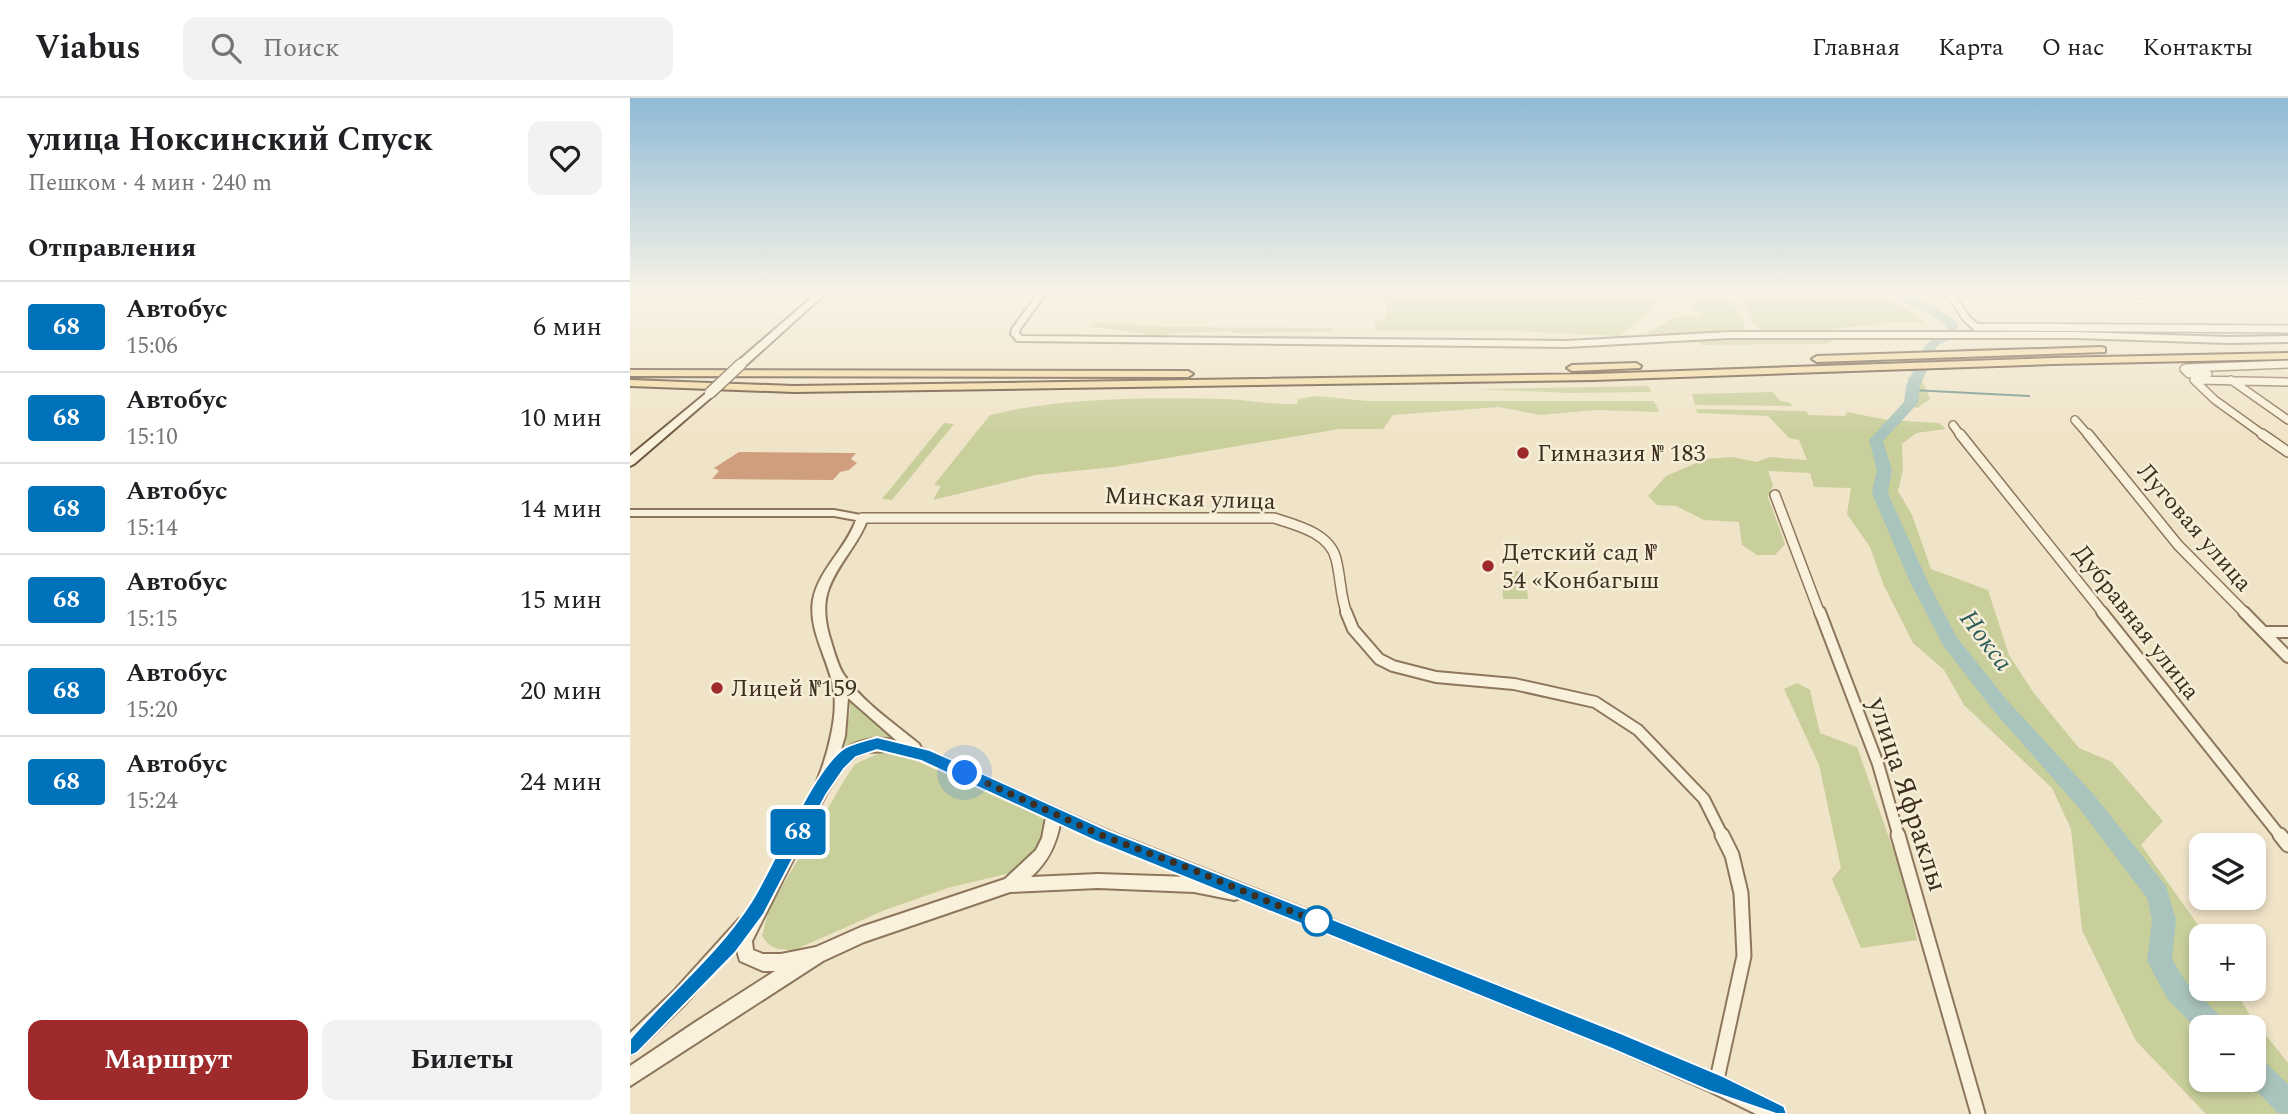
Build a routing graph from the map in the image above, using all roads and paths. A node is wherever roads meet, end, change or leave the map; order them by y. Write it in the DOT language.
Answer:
graph roads {
  1 [pos="770,339"];
  2 [pos="1065,339"];
  3 [pos="1650,339"];
  4 [pos="2210,339"];
  5 [pos="2287,342"];
  6 [pos="2288,356"];
  7 [pos="1897,361"];
  8 [pos="2288,365"];
  9 [pos="2202,368"];
  10 [pos="2215,368"];
  11 [pos="630,373"];
  12 [pos="2231,380"];
  13 [pos="2288,382"];
  14 [pos="630,383"];
  15 [pos="2075,420"];
  16 [pos="2288,420"];
  17 [pos="1954,425"];
  18 [pos="2288,453"];
  19 [pos="630,461"];
  20 [pos="1775,495"];
  21 [pos="630,513"];
  22 [pos="862,517"];
  23 [pos="2265,632"];
  24 [pos="2288,632"];
  25 [pos="2288,657"];
  26 [pos="837,677"];
  27 [pos="925,755"];
  28 [pos="820,790"];
  29 [pos="1054,814"];
  30 [pos="2288,845"];
  31 [pos="1010,885"];
  32 [pos="1265,900"];
  33 [pos="758,908"];
  34 [pos="817,955"];
  35 [pos="630,1046"];
  36 [pos="630,1077"];
  37 [pos="1716,1084"];
  38 [pos="1776,1114"];
  39 [pos="1978,1114"];
  1 -- 19 [label="main road, bridge"];
  2 -- 3 [label="street"];
  4 -- 5 [label="street"];
  5 -- 7 [label="main road"];
  6 -- 7 [label="main road"];
  7 -- 11 [label="main road"];
  7 -- 14 [label="main road"];
  8 -- 10 [label="street"];
  9 -- 10 [label="street"];
  10 -- 12 [label="street"];
  12 -- 13 [label="street"];
  12 -- 16 [label="street"];
  12 -- 18 [label="street"];
  15 -- 23 [label="street, Луговая улица"];
  17 -- 30 [label="street, Дубравная улица"];
  20 -- 39 [label="street, улица Яфраклы"];
  21 -- 22 [label="street, Минская улица"];
  22 -- 26 [label="street"];
  22 -- 37 [label="street, Минская улица"];
  23 -- 24 [label="street"];
  23 -- 25 [label="street, Луговая улица"];
  26 -- 27 [label="street"];
  26 -- 28 [label="street"];
  27 -- 28 [label="street"];
  27 -- 29 [label="street"];
  28 -- 33 [label="street"];
  29 -- 31 [label="street"];
  29 -- 32 [label="street"];
  31 -- 32 [label="street"];
  31 -- 34 [label="street"];
  32 -- 37 [label="street"];
  33 -- 34 [label="street"];
  33 -- 35 [label="street"];
  34 -- 36 [label="street"];
  37 -- 38 [label="street"];
}
